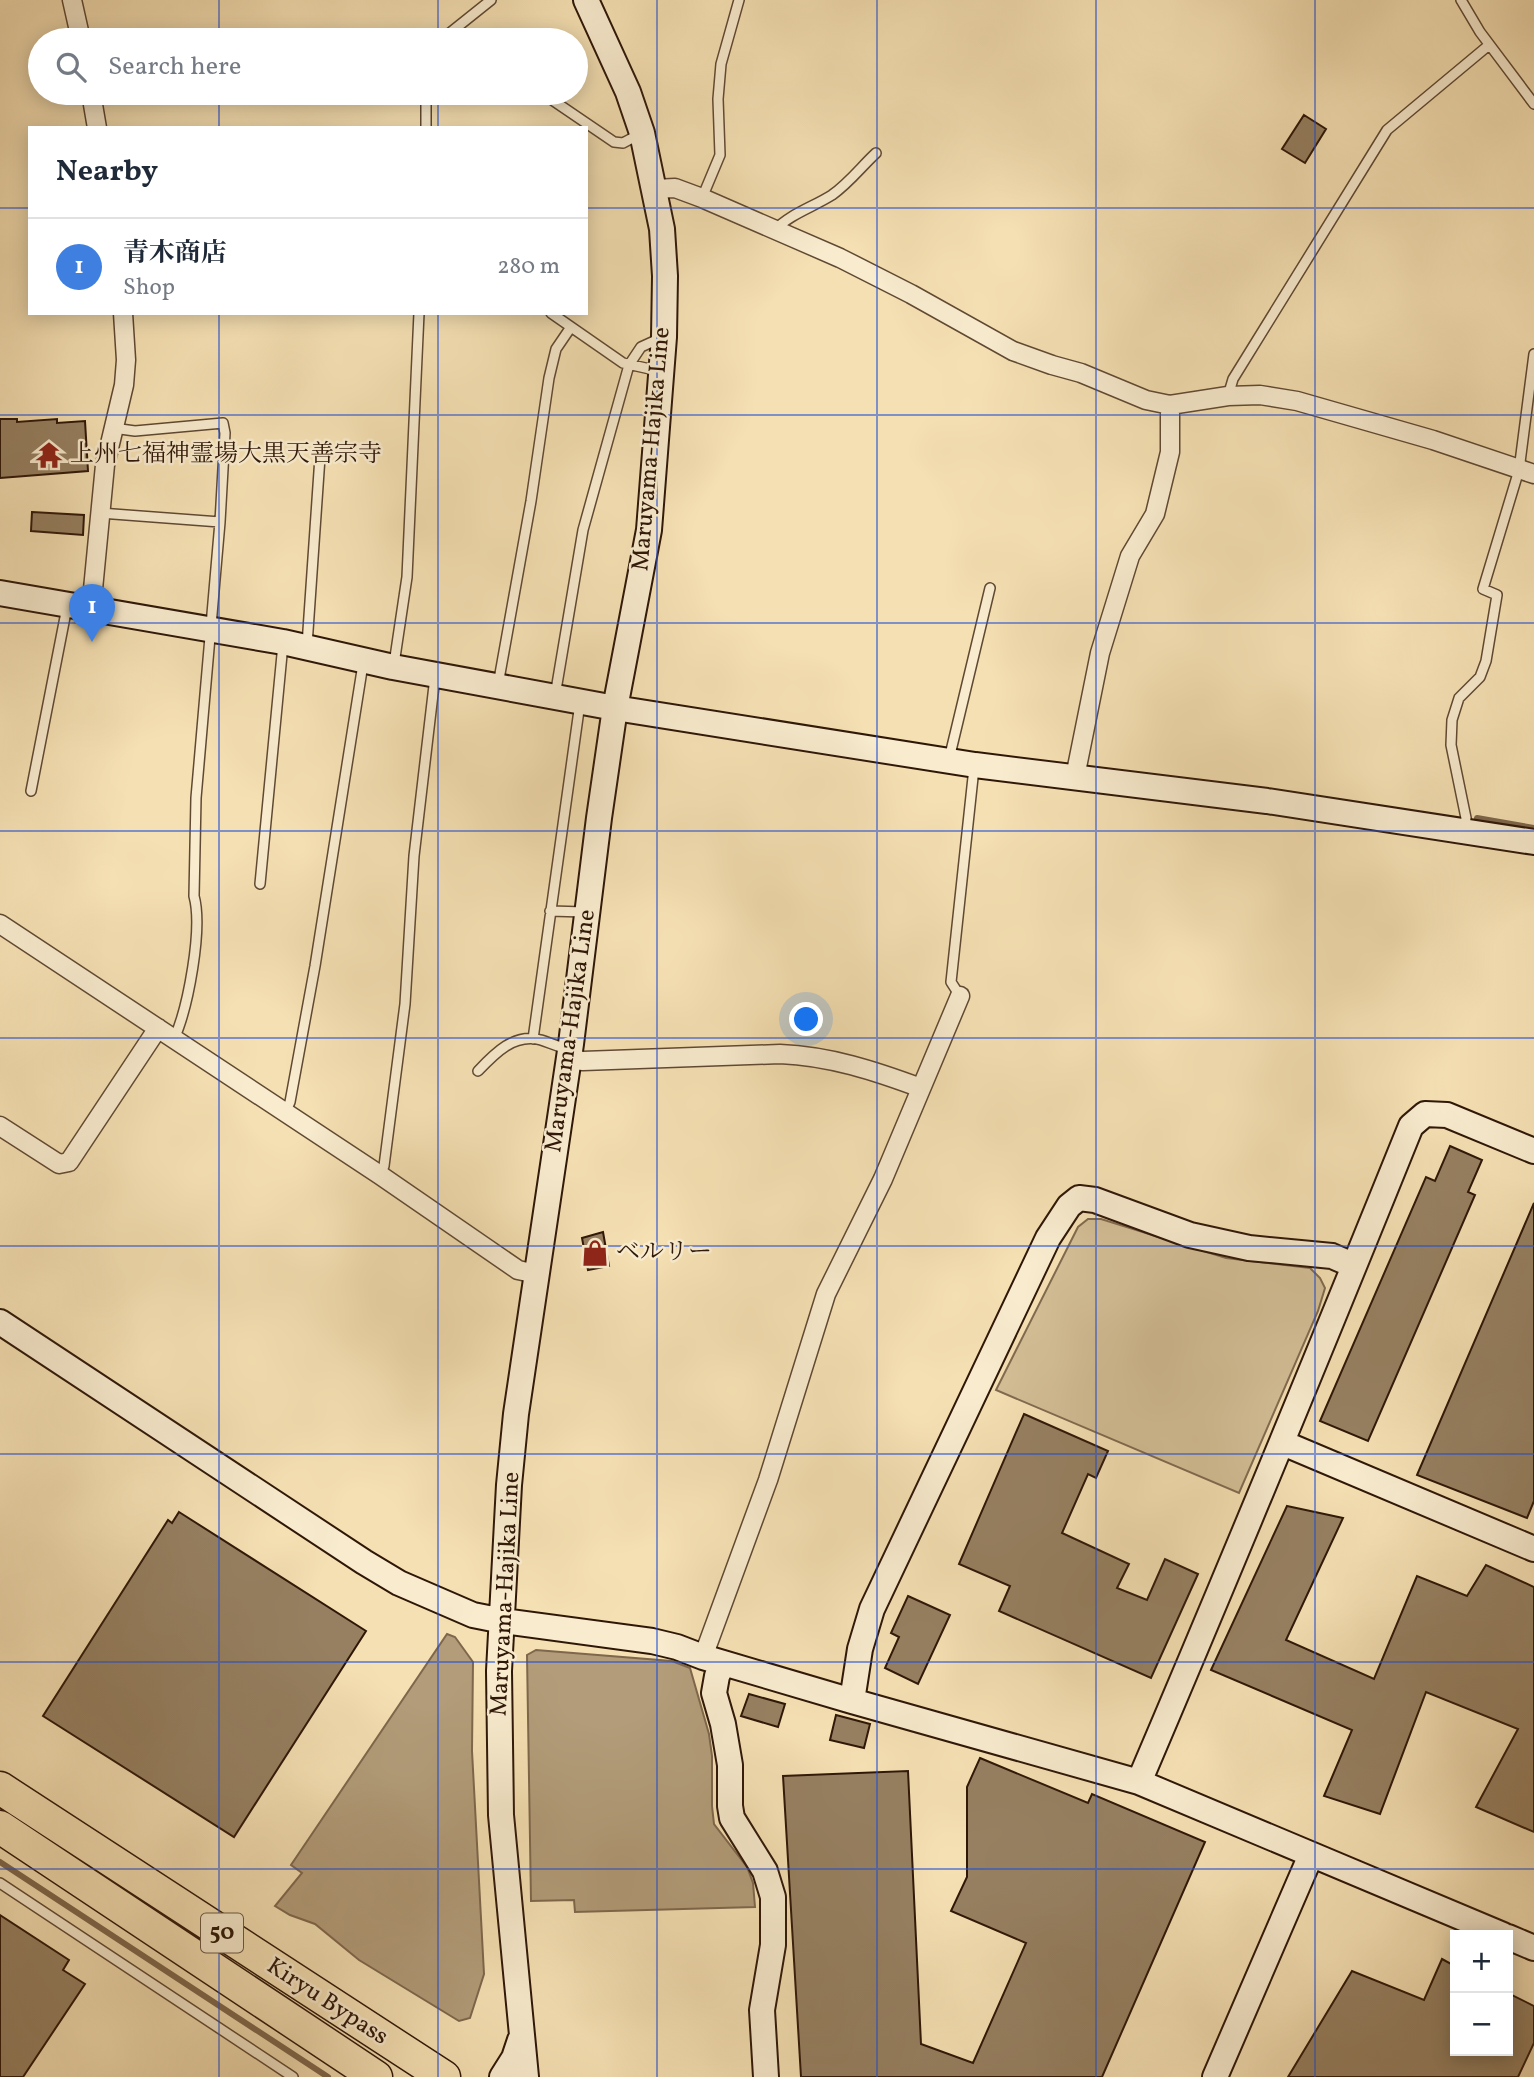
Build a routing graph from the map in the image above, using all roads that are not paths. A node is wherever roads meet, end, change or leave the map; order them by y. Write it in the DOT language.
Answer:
graph roads {
  1 [pos="72,0"];
  2 [pos="491,0"];
  3 [pos="586,0"];
  4 [pos="739,0"];
  5 [pos="1461,0"];
  6 [pos="78,28"];
  7 [pos="456,28"];
  8 [pos="1489,44"];
  9 [pos="1534,104"];
  10 [pos="93,105"];
  11 [pos="426,105"];
  12 [pos="560,105"];
  13 [pos="97,126"];
  14 [pos="426,126"];
  15 [pos="642,132"];
  16 [pos="876,153"];
  17 [pos="655,189"];
  18 [pos="702,198"];
  19 [pos="775,230"];
  20 [pos="123,315"];
  21 [pos="419,315"];
  22 [pos="554,315"];
  23 [pos="571,327"];
  24 [pos="664,337"];
  25 [pos="1534,354"];
  26 [pos="629,365"];
  27 [pos="661,372"];
  28 [pos="1228,396"];
  29 [pos="1170,405"];
  30 [pos="113,428"];
  31 [pos="320,457"];
  32 [pos="1526,472"];
  33 [pos="100,513"];
  34 [pos="220,522"];
  35 [pos="990,588"];
  36 [pos="0,593"];
  37 [pos="79,608"];
  38 [pos="209,629"];
  39 [pos="295,645"];
  40 [pos="363,658"];
  41 [pos="393,667"];
  42 [pos="435,675"];
  43 [pos="498,687"];
  44 [pos="554,696"];
  45 [pos="580,701"];
  46 [pos="615,708"];
  47 [pos="949,759"];
  48 [pos="975,765"];
  49 [pos="1074,777"];
  50 [pos="31,791"];
  51 [pos="1464,830"];
  52 [pos="1534,842"];
  53 [pos="260,884"];
  54 [pos="550,911"];
  55 [pos="587,912"];
  56 [pos="0,924"];
  57 [pos="960,996"];
  58 [pos="158,1028"];
  59 [pos="174,1039"];
  60 [pos="533,1039"];
  61 [pos="569,1054"];
  62 [pos="478,1071"];
  63 [pos="922,1088"];
  64 [pos="285,1113"];
  65 [pos="0,1126"];
  66 [pos="1534,1151"];
  67 [pos="380,1175"];
  68 [pos="1353,1265"];
  69 [pos="537,1274"];
  70 [pos="0,1322"];
  71 [pos="1283,1443"];
  72 [pos="1534,1549"];
  73 [pos="503,1621"];
  74 [pos="713,1660"];
  75 [pos="852,1702"];
  76 [pos="1139,1782"];
  77 [pos="0,1788"];
  78 [pos="0,1827"];
  79 [pos="1311,1855"];
  80 [pos="0,1883"];
  81 [pos="1492,1930"];
  82 [pos="1513,1939"];
  83 [pos="1534,1948"];
  84 [pos="522,2036"];
  85 [pos="293,2077"];
  86 [pos="376,2077"];
  87 [pos="444,2077"];
  88 [pos="502,2077"];
  89 [pos="526,2077"];
  90 [pos="766,2077"];
  91 [pos="1215,2077"];
  1 -- 6 [label="street"];
  2 -- 7 [label="lane"];
  3 -- 15 [label="street, Maruyama-Hajika Line"];
  4 -- 18 [label="lane"];
  5 -- 8 [label="lane"];
  8 -- 9 [label="lane"];
  8 -- 28 [label="lane"];
  10 -- 13 [label="street"];
  11 -- 14 [label="lane"];
  12 -- 15 [label="lane"];
  15 -- 17 [label="street, Maruyama-Hajika Line"];
  16 -- 19 [label="lane"];
  17 -- 18 [label="street"];
  17 -- 24 [label="street, Maruyama-Hajika Line"];
  18 -- 19 [label="street"];
  19 -- 29 [label="street"];
  20 -- 30 [label="street"];
  21 -- 41 [label="lane"];
  22 -- 23 [label="lane"];
  23 -- 26 [label="lane"];
  23 -- 43 [label="lane"];
  24 -- 26 [label="lane"];
  24 -- 27 [label="street, Maruyama-Hajika Line"];
  25 -- 32 [label="lane"];
  26 -- 27 [label="lane"];
  26 -- 44 [label="lane"];
  27 -- 46 [label="street, Maruyama-Hajika Line"];
  28 -- 29 [label="street"];
  28 -- 32 [label="street"];
  29 -- 49 [label="street"];
  30 -- 33 [label="street"];
  30 -- 34 [label="lane"];
  31 -- 39 [label="lane"];
  32 -- 51 [label="lane"];
  33 -- 34 [label="lane"];
  33 -- 37 [label="street"];
  34 -- 38 [label="lane"];
  35 -- 47 [label="lane"];
  36 -- 37 [label="street"];
  37 -- 38 [label="street"];
  37 -- 50 [label="lane"];
  38 -- 39 [label="street"];
  38 -- 59 [label="lane"];
  39 -- 40 [label="street"];
  39 -- 53 [label="lane"];
  40 -- 41 [label="street"];
  40 -- 64 [label="lane"];
  41 -- 42 [label="street"];
  42 -- 43 [label="street"];
  42 -- 67 [label="lane"];
  43 -- 44 [label="street"];
  44 -- 45 [label="street"];
  45 -- 46 [label="street"];
  45 -- 54 [label="lane"];
  46 -- 47 [label="street"];
  46 -- 55 [label="street, Maruyama-Hajika Line"];
  47 -- 48 [label="street"];
  48 -- 49 [label="street"];
  48 -- 57 [label="lane"];
  49 -- 51 [label="street"];
  51 -- 52 [label="street"];
  54 -- 55 [label="lane"];
  54 -- 60 [label="lane"];
  55 -- 61 [label="street, Maruyama-Hajika Line"];
  56 -- 58 [label="street"];
  57 -- 63 [label="street"];
  58 -- 59 [label="street"];
  58 -- 65 [label="street"];
  59 -- 64 [label="street"];
  60 -- 61 [label="lane"];
  60 -- 62 [label="lane"];
  61 -- 63 [label="street"];
  61 -- 69 [label="street, Maruyama-Hajika Line"];
  63 -- 74 [label="street"];
  64 -- 67 [label="street"];
  66 -- 68 [label="street"];
  67 -- 69 [label="street"];
  68 -- 71 [label="street"];
  68 -- 75 [label="street"];
  69 -- 73 [label="street, Maruyama-Hajika Line"];
  70 -- 73 [label="street"];
  71 -- 72 [label="street"];
  71 -- 76 [label="street"];
  73 -- 74 [label="street"];
  73 -- 84 [label="street, Maruyama-Hajika Line"];
  74 -- 75 [label="street"];
  74 -- 90 [label="street"];
  75 -- 76 [label="street"];
  76 -- 79 [label="street"];
  77 -- 87 [label="highway, Kiryu Bypass / 50"];
  78 -- 86 [label="highway, Kiryu Bypass / 50"];
  79 -- 81 [label="street"];
  79 -- 91 [label="street"];
  80 -- 85 [label="lane"];
  82 -- 83 [label="street"];
  84 -- 88 [label="street"];
  84 -- 89 [label="street, Maruyama-Hajika Line"];
}
